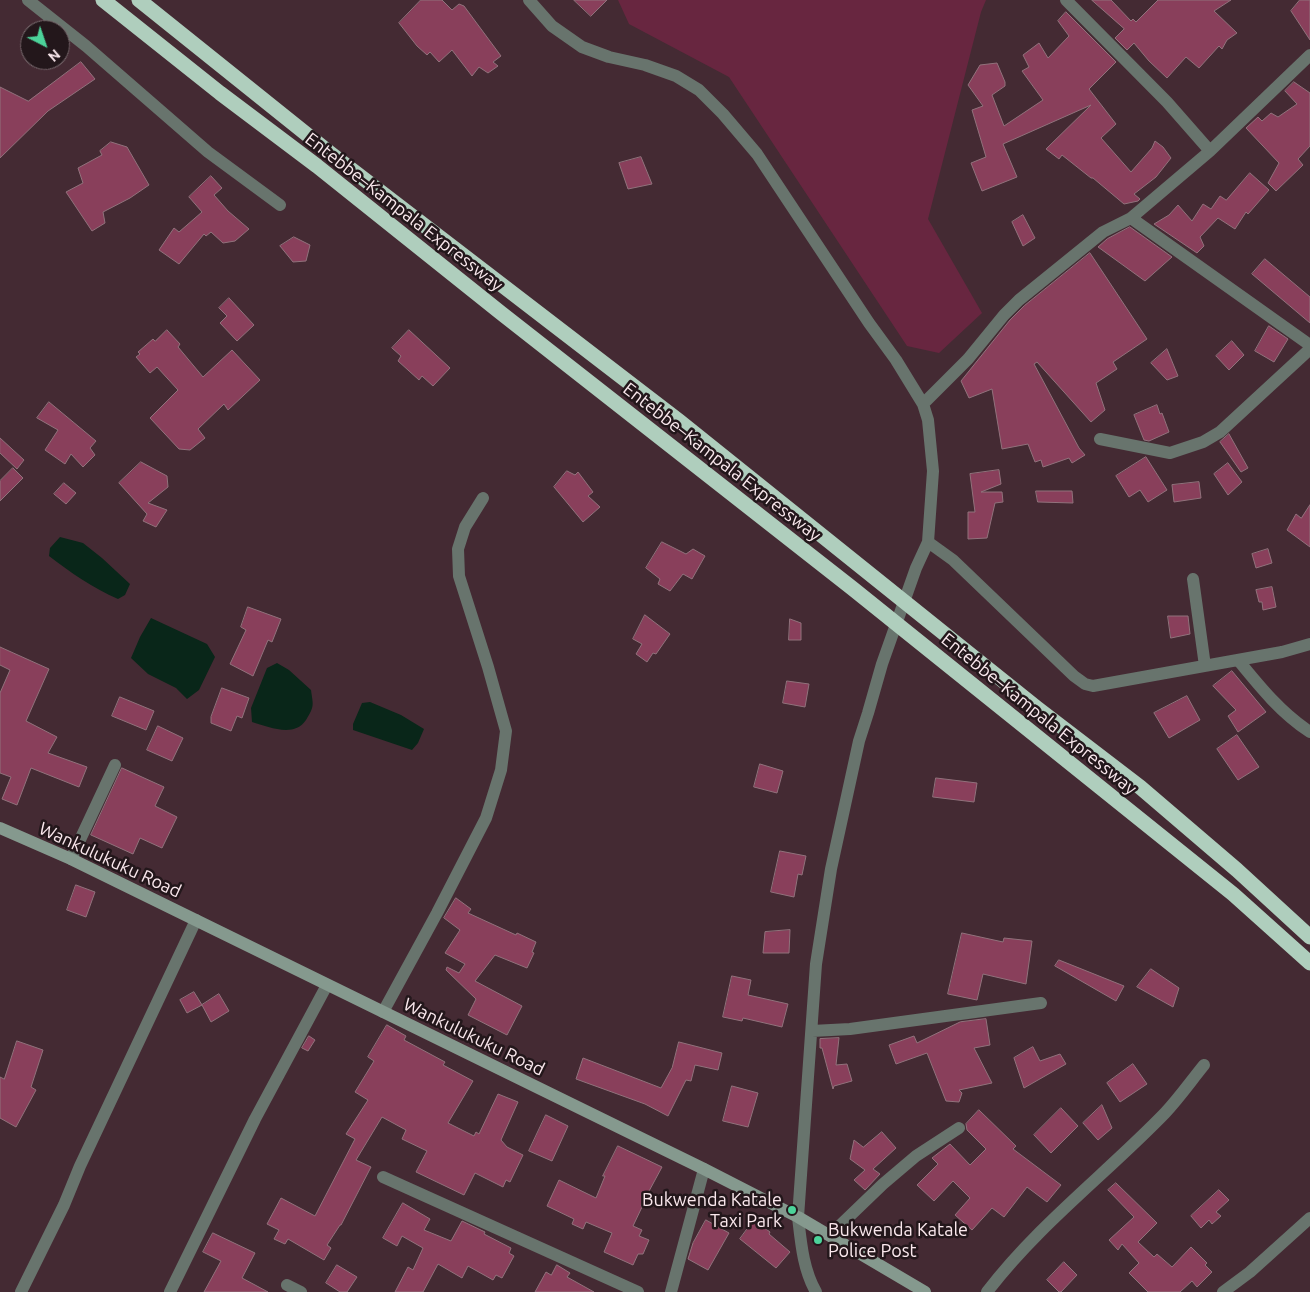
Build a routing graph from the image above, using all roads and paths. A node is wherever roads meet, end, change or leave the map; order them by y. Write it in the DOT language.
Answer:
graph roads {
  1 [pos="28,0"];
  2 [pos="103,0"];
  3 [pos="139,0"];
  4 [pos="529,0"];
  5 [pos="1066,0"];
  6 [pos="1310,54"];
  7 [pos="1210,151"];
  8 [pos="280,205"];
  9 [pos="1130,218"];
  10 [pos="1310,347"];
  11 [pos="924,404"];
  12 [pos="1100,439"];
  13 [pos="483,498"];
  14 [pos="928,542"];
  15 [pos="1193,579"];
  16 [pos="1310,644"];
  17 [pos="1238,660"];
  18 [pos="1205,666"];
  19 [pos="1310,732"];
  20 [pos="114,766"];
  21 [pos="0,828"];
  22 [pos="71,859"];
  23 [pos="196,920"];
  24 [pos="1310,937"];
  25 [pos="1310,963"];
  26 [pos="327,985"];
  27 [pos="1041,1003"];
  28 [pos="383,1012"];
  29 [pos="812,1031"];
  30 [pos="1204,1065"];
  31 [pos="959,1128"];
  32 [pos="704,1169"];
  33 [pos="383,1177"];
  34 [pos="798,1217"];
  35 [pos="1310,1218"];
  36 [pos="830,1235"];
  37 [pos="287,1286"];
  38 [pos="21,1292"];
  39 [pos="170,1292"];
  40 [pos="301,1292"];
  41 [pos="638,1292"];
  42 [pos="671,1292"];
  43 [pos="816,1292"];
  44 [pos="925,1292"];
  45 [pos="987,1292"];
  46 [pos="1223,1292"];
  1 -- 8 [label="street"];
  2 -- 25 [label="highway, Entebbe–Kampala Expressway"];
  3 -- 24 [label="highway, Entebbe–Kampala Expressway"];
  4 -- 11 [label="street"];
  5 -- 7 [label="street"];
  6 -- 7 [label="street"];
  7 -- 9 [label="street"];
  9 -- 10 [label="street"];
  9 -- 11 [label="street"];
  10 -- 12 [label="street"];
  11 -- 14 [label="street"];
  13 -- 28 [label="street"];
  14 -- 18 [label="street"];
  14 -- 29 [label="street"];
  15 -- 18 [label="street"];
  16 -- 17 [label="street"];
  17 -- 18 [label="street"];
  17 -- 19 [label="street"];
  20 -- 22 [label="street"];
  21 -- 22 [label="main road, Wankulukuku Road"];
  22 -- 23 [label="main road, Wankulukuku Road"];
  23 -- 26 [label="main road, Wankulukuku Road"];
  23 -- 38 [label="street"];
  26 -- 28 [label="main road, Wankulukuku Road"];
  26 -- 39 [label="street"];
  27 -- 29 [label="street"];
  28 -- 32 [label="main road, Wankulukuku Road"];
  29 -- 34 [label="street"];
  30 -- 45 [label="street"];
  31 -- 36 [label="street"];
  32 -- 34 [label="main road, Wankulukuku Road"];
  32 -- 42 [label="street"];
  33 -- 41 [label="street"];
  34 -- 36 [label="main road, Wankulukuku Road"];
  34 -- 43 [label="street"];
  35 -- 46 [label="street"];
  36 -- 44 [label="main road, Wankulukuku Road"];
  37 -- 40 [label="street"];
}
